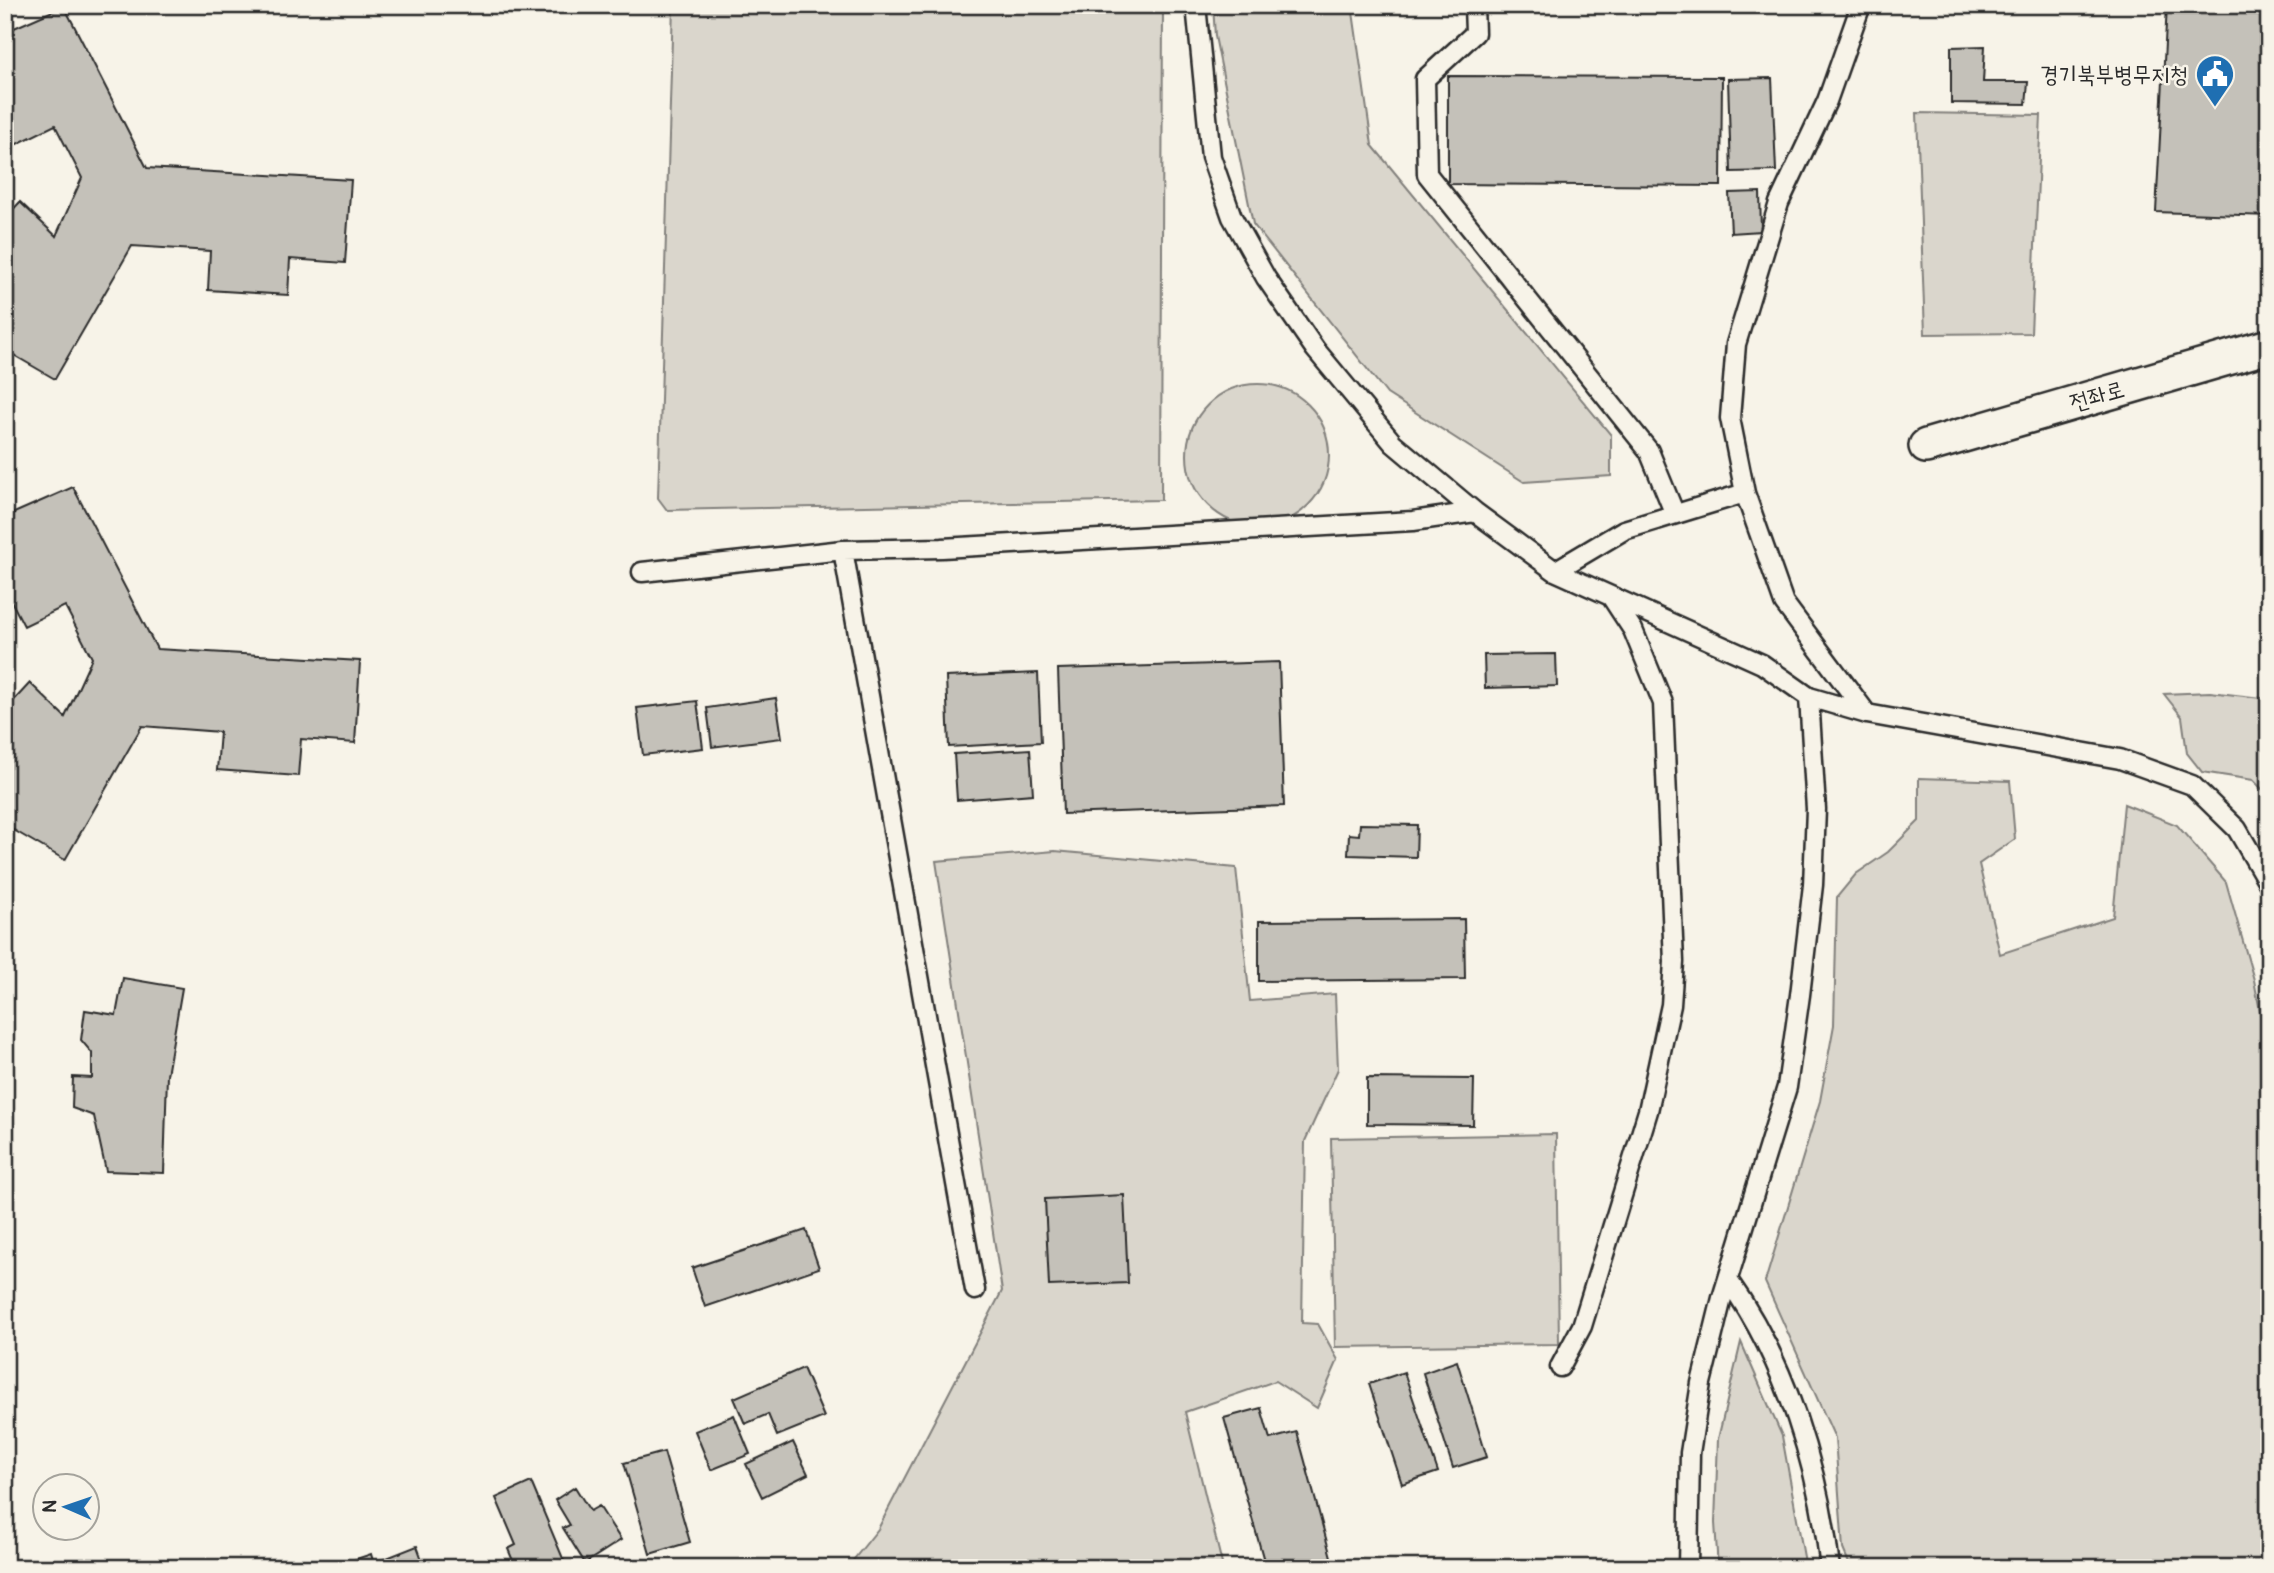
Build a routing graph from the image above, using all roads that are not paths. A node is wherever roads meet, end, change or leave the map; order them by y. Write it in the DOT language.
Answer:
graph roads {
  1 [pos="1196,5"];
  2 [pos="1474,5"];
  3 [pos="1861,5"];
  4 [pos="2269,346"];
  5 [pos="1926,446"];
  6 [pos="1745,493"];
  7 [pos="1475,512"];
  8 [pos="1674,512"];
  9 [pos="844,550"];
  10 [pos="1555,571"];
  11 [pos="642,572"];
  12 [pos="1612,598"];
  13 [pos="1809,696"];
  14 [pos="1867,715"];
  15 [pos="2269,884"];
  16 [pos="1728,1280"];
  17 [pos="975,1290"];
  18 [pos="1560,1367"];
  19 [pos="1688,1568"];
  20 [pos="1830,1568"];
  1 -- 7 [label="lane"];
  2 -- 8 [label="lane"];
  3 -- 6 [label="lane"];
  4 -- 5 [label="street, 전좌로"];
  6 -- 8 [label="lane"];
  6 -- 14 [label="lane"];
  7 -- 9 [label="lane"];
  7 -- 10 [label="lane"];
  8 -- 10 [label="lane"];
  9 -- 11 [label="lane"];
  9 -- 17 [label="lane"];
  10 -- 12 [label="lane"];
  12 -- 13 [label="lane"];
  12 -- 18 [label="lane"];
  13 -- 14 [label="lane"];
  13 -- 16 [label="lane"];
  14 -- 15 [label="lane"];
  16 -- 19 [label="lane"];
  16 -- 20 [label="lane"];
}
